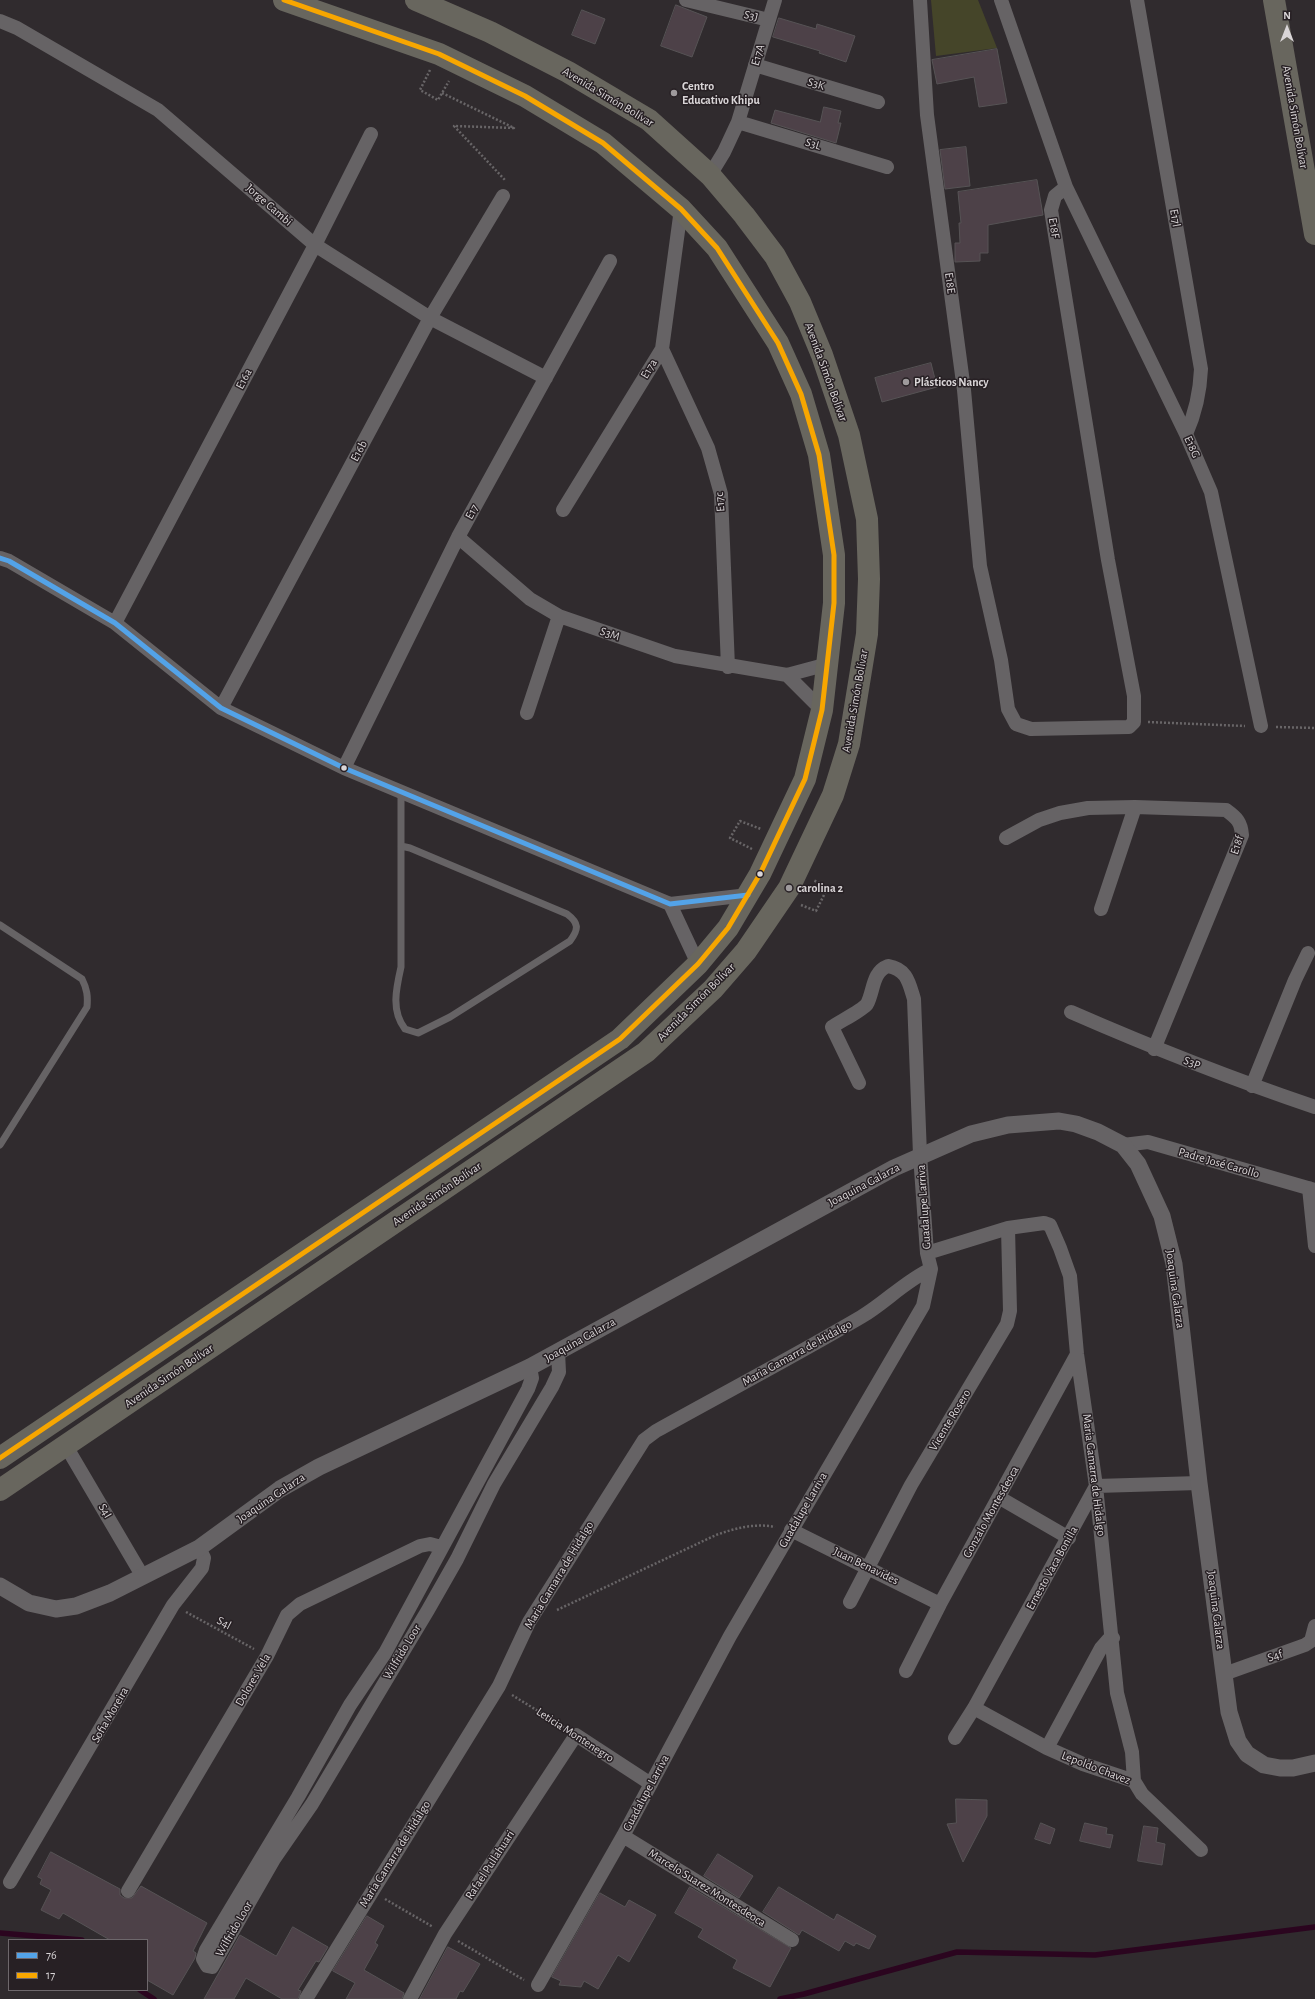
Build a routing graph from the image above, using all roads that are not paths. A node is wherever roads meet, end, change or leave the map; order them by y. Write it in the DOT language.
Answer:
graph roads {
  1 [pos="284,0"];
  2 [pos="416,0"];
  3 [pos="686,0"];
  4 [pos="775,0"];
  5 [pos="920,0"];
  6 [pos="1001,0"];
  7 [pos="1137,0"];
  8 [pos="1274,0"];
  9 [pos="768,20"];
  10 [pos="0,21"];
  11 [pos="755,65"];
  12 [pos="878,102"];
  13 [pos="738,122"];
  14 [pos="371,134"];
  15 [pos="887,166"];
  16 [pos="710,175"];
  17 [pos="1066,187"];
  18 [pos="503,196"];
  19 [pos="681,209"];
  20 [pos="1315,234"];
  21 [pos="315,245"];
  22 [pos="610,261"];
  23 [pos="430,318"];
  24 [pos="662,349"];
  25 [pos="546,378"];
  26 [pos="1186,434"];
  27 [pos="563,510"];
  28 [pos="458,537"];
  29 [pos="0,558"];
  30 [pos="559,616"];
  31 [pos="115,623"];
  32 [pos="828,664"];
  33 [pos="728,667"];
  34 [pos="787,676"];
  35 [pos="221,708"];
  36 [pos="822,710"];
  37 [pos="527,713"];
  38 [pos="1134,722"];
  39 [pos="1261,726"];
  40 [pos="344,768"];
  41 [pos="401,792"];
  42 [pos="1135,807"];
  43 [pos="1006,838"];
  44 [pos="401,846"];
  45 [pos="748,895"];
  46 [pos="670,904"];
  47 [pos="1101,909"];
  48 [pos="0,925"];
  49 [pos="1308,953"];
  50 [pos="698,964"];
  51 [pos="1071,1012"];
  52 [pos="1154,1049"];
  53 [pos="859,1083"];
  54 [pos="1252,1086"];
  55 [pos="1315,1107"];
  56 [pos="0,1145"];
  57 [pos="1123,1146"];
  58 [pos="920,1155"];
  59 [pos="1312,1189"];
  60 [pos="1008,1228"];
  61 [pos="1315,1246"];
  62 [pos="927,1252"];
  63 [pos="931,1269"];
  64 [pos="558,1352"];
  65 [pos="1077,1354"];
  66 [pos="530,1367"];
  67 [pos="66,1446"];
  68 [pos="0,1458"];
  69 [pos="1199,1483"];
  70 [pos="1096,1486"];
  71 [pos="0,1490"];
  72 [pos="1000,1498"];
  73 [pos="791,1530"];
  74 [pos="1069,1538"];
  75 [pos="441,1547"];
  76 [pos="199,1548"];
  77 [pos="869,1567"];
  78 [pos="143,1576"];
  79 [pos="0,1586"];
  80 [pos="850,1602"];
  81 [pos="940,1604"];
  82 [pos="1315,1626"];
  83 [pos="1113,1638"];
  84 [pos="906,1671"];
  85 [pos="1224,1674"];
  86 [pos="974,1708"];
  87 [pos="576,1735"];
  88 [pos="955,1738"];
  89 [pos="1047,1748"];
  90 [pos="1315,1764"];
  91 [pos="1134,1781"];
  92 [pos="651,1784"];
  93 [pos="623,1836"];
  94 [pos="1201,1850"];
  95 [pos="10,1882"];
  96 [pos="128,1891"];
  97 [pos="792,1940"];
  98 [pos="538,1985"];
  99 [pos="306,1999"];
  100 [pos="410,1999"];
  1 -- 19 [label="highway"];
  2 -- 16 [label="highway, Avenida Simón Bolívar"];
  3 -- 9 [label="street, S3J"];
  4 -- 9 [label="street, E17A"];
  5 -- 38 [label="street, E18E"];
  6 -- 17 [label="street"];
  7 -- 26 [label="street, E17l"];
  8 -- 20 [label="highway, Avenida Simón Bolívar"];
  9 -- 11 [label="street, E17A"];
  10 -- 21 [label="street, Jorge Cambi"];
  11 -- 12 [label="street, S3K"];
  11 -- 13 [label="street, E17A"];
  13 -- 15 [label="street, S3L"];
  13 -- 16 [label="street, E17A"];
  14 -- 21 [label="street, E16a"];
  16 -- 67 [label="highway, Avenida Simón Bolívar"];
  17 -- 26 [label="street, E18G"];
  17 -- 38 [label="street, E18F"];
  18 -- 23 [label="street, E16b"];
  19 -- 24 [label="street, E17a"];
  19 -- 32 [label="highway"];
  21 -- 23 [label="street, Jorge Cambi"];
  21 -- 31 [label="street, E16a"];
  22 -- 25 [label="street, E17"];
  23 -- 25 [label="street, Jorge Cambi"];
  23 -- 35 [label="street, E16b"];
  24 -- 27 [label="street, E17a"];
  24 -- 33 [label="street, E17c"];
  25 -- 28 [label="street, E17"];
  26 -- 39 [label="street, E18G"];
  28 -- 30 [label="street, S3M"];
  28 -- 40 [label="street, E17"];
  29 -- 31 [label="street"];
  30 -- 33 [label="street, S3M"];
  30 -- 37 [label="street"];
  31 -- 35 [label="street"];
  32 -- 34 [label="street, S3M"];
  32 -- 36 [label="highway"];
  33 -- 34 [label="street, S3M"];
  34 -- 36 [label="street"];
  35 -- 40 [label="street"];
  36 -- 45 [label="highway"];
  40 -- 41 [label="street"];
  41 -- 44 [label="lane"];
  41 -- 46 [label="street"];
  42 -- 43 [label="street, E18f"];
  42 -- 47 [label="street"];
  42 -- 52 [label="street, E18f"];
  44 -- 44 [label="lane"];
  45 -- 46 [label="street"];
  45 -- 50 [label="highway"];
  46 -- 50 [label="street"];
  48 -- 56 [label="lane"];
  49 -- 54 [label="street"];
  50 -- 68 [label="highway"];
  51 -- 52 [label="street, S3P"];
  52 -- 54 [label="street, S3P"];
  53 -- 58 [label="street, Guadalupe Larriva"];
  54 -- 55 [label="street, S3P"];
  57 -- 58 [label="street, Joaquina Galarza"];
  57 -- 59 [label="street, Padre José Carollo"];
  57 -- 69 [label="street, Joaquina Galarza"];
  58 -- 62 [label="street, Guadalupe Larriva"];
  58 -- 64 [label="street, Joaquina Galarza"];
  59 -- 61 [label="street"];
  60 -- 62 [label="street, Maria Gamarra de Hidalgo"];
  60 -- 65 [label="street, Maria Gamarra de Hidalgo"];
  60 -- 77 [label="street, Vicente Rosero"];
  62 -- 63 [label="street, Guadalupe Larriva"];
  63 -- 73 [label="street, Guadalupe Larriva"];
  63 -- 99 [label="street, Maria Gamarra de Hidalgo"];
  64 -- 66 [label="street, Joaquina Galarza"];
  64 -- 75 [label="street, Wilfrido Loor"];
  65 -- 70 [label="street, Maria Gamarra de Hidalgo"];
  65 -- 72 [label="street, Gonzalo Montesdeoca"];
  66 -- 75 [label="street, Wilfrido Loor"];
  66 -- 76 [label="street, Joaquina Galarza"];
  67 -- 71 [label="highway, Avenida Simón Bolívar"];
  67 -- 78 [label="street, S4I"];
  69 -- 70 [label="street"];
  69 -- 85 [label="street, Joaquina Galarza"];
  70 -- 74 [label="street, Ernesto Vaca Bonilla"];
  70 -- 83 [label="street, Maria Gamarra de Hidalgo"];
  72 -- 74 [label="street"];
  72 -- 81 [label="street, Gonzalo Montesdeoca"];
  73 -- 77 [label="street, Juan Benavides"];
  73 -- 92 [label="street, Guadalupe Larriva"];
  74 -- 86 [label="street, Ernesto Vaca Bonilla"];
  75 -- 96 [label="street, Dolores Vela"];
  76 -- 78 [label="street, Joaquina Galarza"];
  76 -- 95 [label="street, Sofia Moreira"];
  77 -- 80 [label="street, Vicente Rosero"];
  77 -- 81 [label="street, Juan Benavides"];
  78 -- 79 [label="street, Joaquina Galarza"];
  81 -- 84 [label="street, Gonzalo Montesdeoca"];
  82 -- 85 [label="street, S4f"];
  83 -- 89 [label="street"];
  83 -- 91 [label="street, Maria Gamarra de Hidalgo"];
  85 -- 90 [label="street, Joaquina Galarza"];
  86 -- 88 [label="street, Ernesto Vaca Bonilla"];
  86 -- 89 [label="street, Lepoldo Chavez"];
  87 -- 92 [label="street, Leticia Montenegro"];
  87 -- 100 [label="street, Rafael Pullahuari"];
  89 -- 91 [label="street, Lepoldo Chavez"];
  91 -- 94 [label="street, Lepoldo Chavez"];
  92 -- 93 [label="street, Guadalupe Larriva"];
  93 -- 97 [label="street, Marcelo Suarez Montesdeoca"];
  93 -- 98 [label="street, Guadalupe Larriva"];
}
